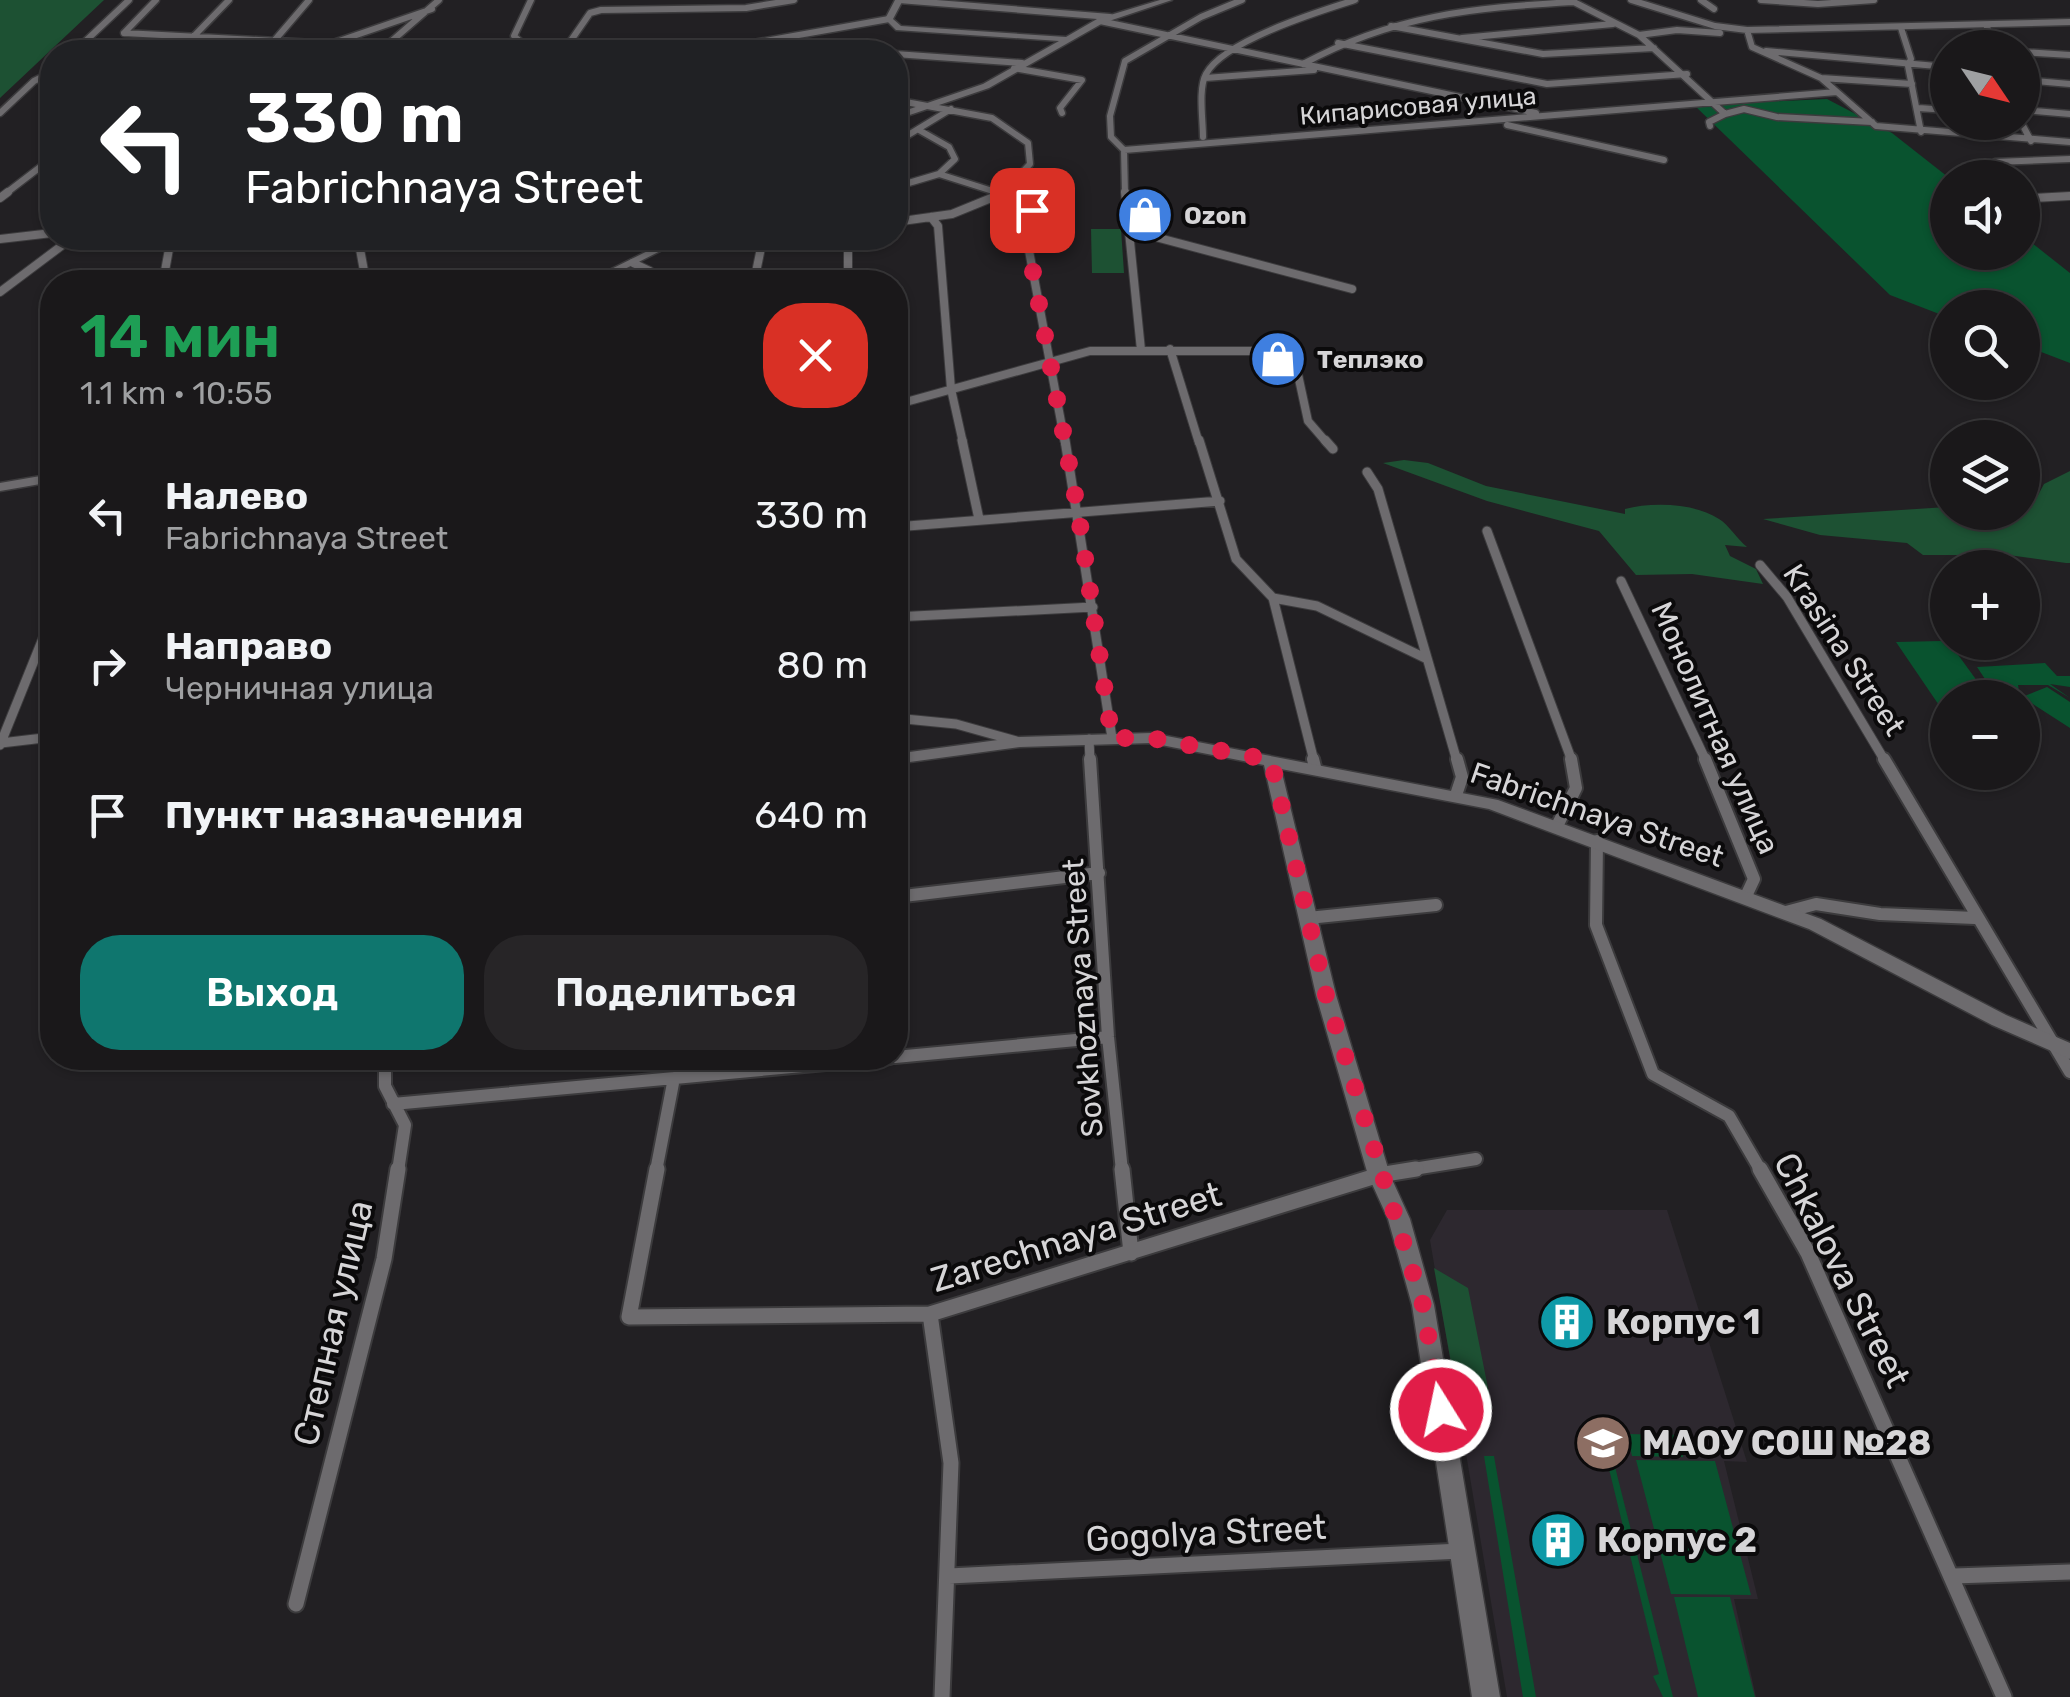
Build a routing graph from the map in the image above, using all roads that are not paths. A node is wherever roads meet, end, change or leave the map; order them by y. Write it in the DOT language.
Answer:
graph roads {
  1 [pos="129,0"];
  2 [pos="156,0"];
  3 [pos="229,0"];
  4 [pos="309,0"];
  5 [pos="440,0"];
  6 [pos="530,0"];
  7 [pos="794,0"];
  8 [pos="899,0"];
  9 [pos="1168,0"];
  10 [pos="1242,0"];
  11 [pos="1355,0"];
  12 [pos="1630,0"];
  13 [pos="1700,0"];
  14 [pos="1874,0"];
  15 [pos="1571,1"];
  16 [pos="1763,1"];
  17 [pos="1714,8"];
  18 [pos="432,9"];
  19 [pos="1110,17"];
  20 [pos="888,20"];
  21 [pos="1100,21"];
  22 [pos="2070,22"];
  23 [pos="1617,24"];
  24 [pos="1386,25"];
  25 [pos="1986,25"];
  26 [pos="1901,28"];
  27 [pos="1988,30"];
  28 [pos="1748,32"];
  29 [pos="1639,34"];
  30 [pos="194,36"];
  31 [pos="1166,36"];
  32 [pos="1064,38"];
  33 [pos="1458,38"];
  34 [pos="87,40"];
  35 [pos="274,40"];
  36 [pos="343,40"];
  37 [pos="394,40"];
  38 [pos="522,40"];
  39 [pos="570,40"];
  40 [pos="772,40"];
  41 [pos="1338,43"];
  42 [pos="1654,48"];
  43 [pos="1757,49"];
  44 [pos="1235,51"];
  45 [pos="2040,53"];
  46 [pos="908,55"];
  47 [pos="2070,55"];
  48 [pos="1909,63"];
  49 [pos="1303,64"];
  50 [pos="1930,65"];
  51 [pos="1018,66"];
  52 [pos="1323,68"];
  53 [pos="1686,74"];
  54 [pos="1205,78"];
  55 [pos="1820,78"];
  56 [pos="40,79"];
  57 [pos="2040,82"];
  58 [pos="1912,84"];
  59 [pos="2070,84"];
  60 [pos="1836,92"];
  61 [pos="908,102"];
  62 [pos="935,106"];
  63 [pos="1720,107"];
  64 [pos="1918,108"];
  65 [pos="952,109"];
  66 [pos="1930,109"];
  67 [pos="1861,110"];
  68 [pos="2040,112"];
  69 [pos="0,113"];
  70 [pos="908,113"];
  71 [pos="1062,113"];
  72 [pos="2070,114"];
  73 [pos="1544,115"];
  74 [pos="1840,115"];
  75 [pos="1493,122"];
  76 [pos="1874,124"];
  77 [pos="1710,126"];
  78 [pos="919,130"];
  79 [pos="1921,132"];
  80 [pos="908,136"];
  81 [pos="1203,137"];
  82 [pos="2031,141"];
  83 [pos="2070,142"];
  84 [pos="1124,150"];
  85 [pos="2070,159"];
  86 [pos="1664,160"];
  87 [pos="2040,160"];
  88 [pos="40,167"];
  89 [pos="939,174"];
  90 [pos="908,183"];
  91 [pos="1004,195"];
  92 [pos="2070,196"];
  93 [pos="0,198"];
  94 [pos="2040,198"];
  95 [pos="931,217"];
  96 [pos="908,220"];
  97 [pos="1130,230"];
  98 [pos="40,234"];
  99 [pos="0,239"];
  100 [pos="56,250"];
  101 [pos="658,250"];
  102 [pos="633,263"];
  103 [pos="618,270"];
  104 [pos="648,270"];
  105 [pos="1352,289"];
  106 [pos="0,292"];
  107 [pos="1170,349"];
  108 [pos="1141,350"];
  109 [pos="1051,362"];
  110 [pos="951,390"];
  111 [pos="908,402"];
  112 [pos="1332,449"];
  113 [pos="1367,472"];
  114 [pos="40,480"];
  115 [pos="0,487"];
  116 [pos="1220,500"];
  117 [pos="1078,511"];
  118 [pos="978,519"];
  119 [pos="908,526"];
  120 [pos="1487,531"];
  121 [pos="1760,565"];
  122 [pos="1622,581"];
  123 [pos="1273,598"];
  124 [pos="1093,607"];
  125 [pos="908,617"];
  126 [pos="40,651"];
  127 [pos="1425,658"];
  128 [pos="908,719"];
  129 [pos="1112,738"];
  130 [pos="40,739"];
  131 [pos="1089,739"];
  132 [pos="1020,742"];
  133 [pos="0,744"];
  134 [pos="908,757"];
  135 [pos="1271,760"];
  136 [pos="1315,767"];
  137 [pos="1456,795"];
  138 [pos="1557,826"];
  139 [pos="1597,841"];
  140 [pos="1099,874"];
  141 [pos="908,896"];
  142 [pos="1746,896"];
  143 [pos="1436,905"];
  144 [pos="1786,912"];
  145 [pos="1308,918"];
  146 [pos="1975,918"];
  147 [pos="1108,1037"];
  148 [pos="2062,1048"];
  149 [pos="908,1056"];
  150 [pos="385,1070"];
  151 [pos="757,1070"];
  152 [pos="2070,1072"];
  153 [pos="674,1078"];
  154 [pos="393,1104"];
  155 [pos="1476,1159"];
  156 [pos="1379,1176"];
  157 [pos="1131,1253"];
  158 [pos="930,1314"];
  159 [pos="1466,1551"];
  160 [pos="2070,1572"];
  161 [pos="949,1576"];
  162 [pos="1954,1576"];
  163 [pos="296,1604"];
  164 [pos="942,1697"];
  165 [pos="1486,1697"];
  166 [pos="2004,1697"];
  1 -- 34 [label="street"];
  2 -- 30 [label="street"];
  3 -- 30 [label="street"];
  4 -- 35 [label="street"];
  5 -- 18 [label="street"];
  6 -- 38 [label="street"];
  7 -- 39 [label="street"];
  8 -- 19 [label="street"];
  8 -- 20 [label="street"];
  9 -- 19 [label="street"];
  10 -- 31 [label="street"];
  11 -- 44 [label="street"];
  12 -- 28 [label="street"];
  13 -- 17 [label="street"];
  14 -- 16 [label="street"];
  15 -- 23 [label="street"];
  15 -- 24 [label="street"];
  18 -- 36 [label="street"];
  18 -- 37 [label="street"];
  19 -- 21 [label="street"];
  20 -- 32 [label="street"];
  20 -- 40 [label="street"];
  21 -- 31 [label="street"];
  21 -- 32 [label="street"];
  22 -- 25 [label="street"];
  23 -- 29 [label="street"];
  23 -- 33 [label="street"];
  24 -- 33 [label="street"];
  24 -- 41 [label="street"];
  25 -- 26 [label="street"];
  25 -- 27 [label="street"];
  26 -- 28 [label="street"];
  26 -- 48 [label="street"];
  28 -- 29 [label="street"];
  28 -- 43 [label="street"];
  29 -- 42 [label="street"];
  30 -- 35 [label="street"];
  31 -- 44 [label="street"];
  31 -- 84 [label="street"];
  32 -- 51 [label="street"];
  33 -- 42 [label="street"];
  41 -- 49 [label="street"];
  41 -- 53 [label="street"];
  42 -- 53 [label="street"];
  43 -- 48 [label="street"];
  43 -- 55 [label="street"];
  44 -- 49 [label="street"];
  44 -- 54 [label="street"];
  45 -- 47 [label="street"];
  46 -- 51 [label="street"];
  48 -- 50 [label="street"];
  48 -- 58 [label="street"];
  49 -- 52 [label="street"];
  51 -- 62 [label="street"];
  51 -- 71 [label="street"];
  52 -- 54 [label="street"];
  52 -- 73 [label="street"];
  53 -- 63 [label="street"];
  54 -- 81 [label="street"];
  55 -- 58 [label="street"];
  55 -- 60 [label="street"];
  56 -- 69 [label="street"];
  57 -- 59 [label="street"];
  58 -- 64 [label="street"];
  60 -- 63 [label="street, Кипарисовая улица"];
  60 -- 67 [label="street"];
  61 -- 62 [label="street"];
  62 -- 65 [label="street"];
  62 -- 70 [label="street"];
  63 -- 73 [label="street, Кипарисовая улица"];
  63 -- 74 [label="street"];
  63 -- 77 [label="street"];
  64 -- 66 [label="street"];
  64 -- 79 [label="street"];
  65 -- 78 [label="street"];
  65 -- 91 [label="street"];
  67 -- 74 [label="street"];
  67 -- 76 [label="street"];
  68 -- 72 [label="street"];
  73 -- 75 [label="street, Кипарисовая улица"];
  74 -- 76 [label="street"];
  75 -- 84 [label="street, Кипарисовая улица"];
  75 -- 86 [label="street"];
  76 -- 79 [label="street"];
  78 -- 80 [label="street"];
  78 -- 89 [label="street"];
  79 -- 82 [label="street"];
  82 -- 83 [label="street"];
  84 -- 97 [label="street"];
  85 -- 87 [label="street"];
  88 -- 93 [label="street"];
  89 -- 90 [label="street"];
  89 -- 91 [label="street"];
  91 -- 95 [label="street"];
  91 -- 109 [label="street"];
  92 -- 94 [label="street"];
  95 -- 96 [label="street"];
  95 -- 110 [label="street"];
  97 -- 105 [label="street"];
  97 -- 108 [label="street"];
  98 -- 99 [label="street"];
  100 -- 106 [label="street"];
  101 -- 102 [label="street"];
  102 -- 103 [label="street"];
  102 -- 104 [label="street"];
  107 -- 108 [label="street"];
  107 -- 112 [label="street"];
  107 -- 116 [label="street"];
  108 -- 109 [label="street"];
  109 -- 110 [label="street"];
  109 -- 117 [label="street"];
  110 -- 111 [label="street"];
  110 -- 118 [label="street"];
  113 -- 127 [label="street"];
  114 -- 115 [label="street"];
  116 -- 117 [label="street"];
  116 -- 123 [label="street"];
  117 -- 118 [label="street"];
  117 -- 124 [label="street"];
  118 -- 119 [label="street"];
  120 -- 138 [label="street"];
  121 -- 146 [label="street, Krasina Street"];
  122 -- 142 [label="street, Монолитная улица"];
  123 -- 127 [label="street"];
  123 -- 136 [label="street"];
  124 -- 125 [label="street"];
  124 -- 129 [label="street"];
  126 -- 133 [label="street"];
  127 -- 137 [label="street"];
  128 -- 132 [label="street"];
  129 -- 131 [label="street, Fabrichnaya Street"];
  129 -- 135 [label="street, Fabrichnaya Street"];
  130 -- 133 [label="street"];
  131 -- 132 [label="street, Fabrichnaya Street"];
  131 -- 140 [label="street, Sovkhoznaya Street"];
  132 -- 134 [label="street, Fabrichnaya Street"];
  135 -- 136 [label="street, Fabrichnaya Street"];
  135 -- 145 [label="street"];
  136 -- 137 [label="street, Fabrichnaya Street"];
  137 -- 138 [label="street, Fabrichnaya Street"];
  138 -- 139 [label="street, Fabrichnaya Street"];
  139 -- 142 [label="street, Fabrichnaya Street"];
  139 -- 162 [label="street, Chkalova Street"];
  140 -- 141 [label="street"];
  140 -- 147 [label="street, Sovkhoznaya Street"];
  142 -- 144 [label="street, Fabrichnaya Street"];
  143 -- 145 [label="street"];
  144 -- 146 [label="street"];
  144 -- 148 [label="street, Fabrichnaya Street"];
  145 -- 156 [label="street"];
  146 -- 148 [label="street, Krasina Street"];
  147 -- 149 [label="street"];
  147 -- 157 [label="street, Sovkhoznaya Street"];
  148 -- 152 [label="street, Krasina Street"];
  150 -- 154 [label="street, Степная улица"];
  151 -- 153 [label="street"];
  153 -- 154 [label="street"];
  153 -- 158 [label="street, Zarechnaya Street"];
  154 -- 163 [label="street, Степная улица"];
  155 -- 156 [label="street, Zarechnaya Street"];
  156 -- 157 [label="street, Zarechnaya Street"];
  156 -- 159 [label="street"];
  157 -- 158 [label="street, Zarechnaya Street"];
  158 -- 161 [label="street"];
  159 -- 161 [label="street, Gogolya Street"];
  159 -- 165 [label="street"];
  160 -- 162 [label="street"];
  161 -- 164 [label="street"];
  162 -- 166 [label="street, Chkalova Street"];
}
